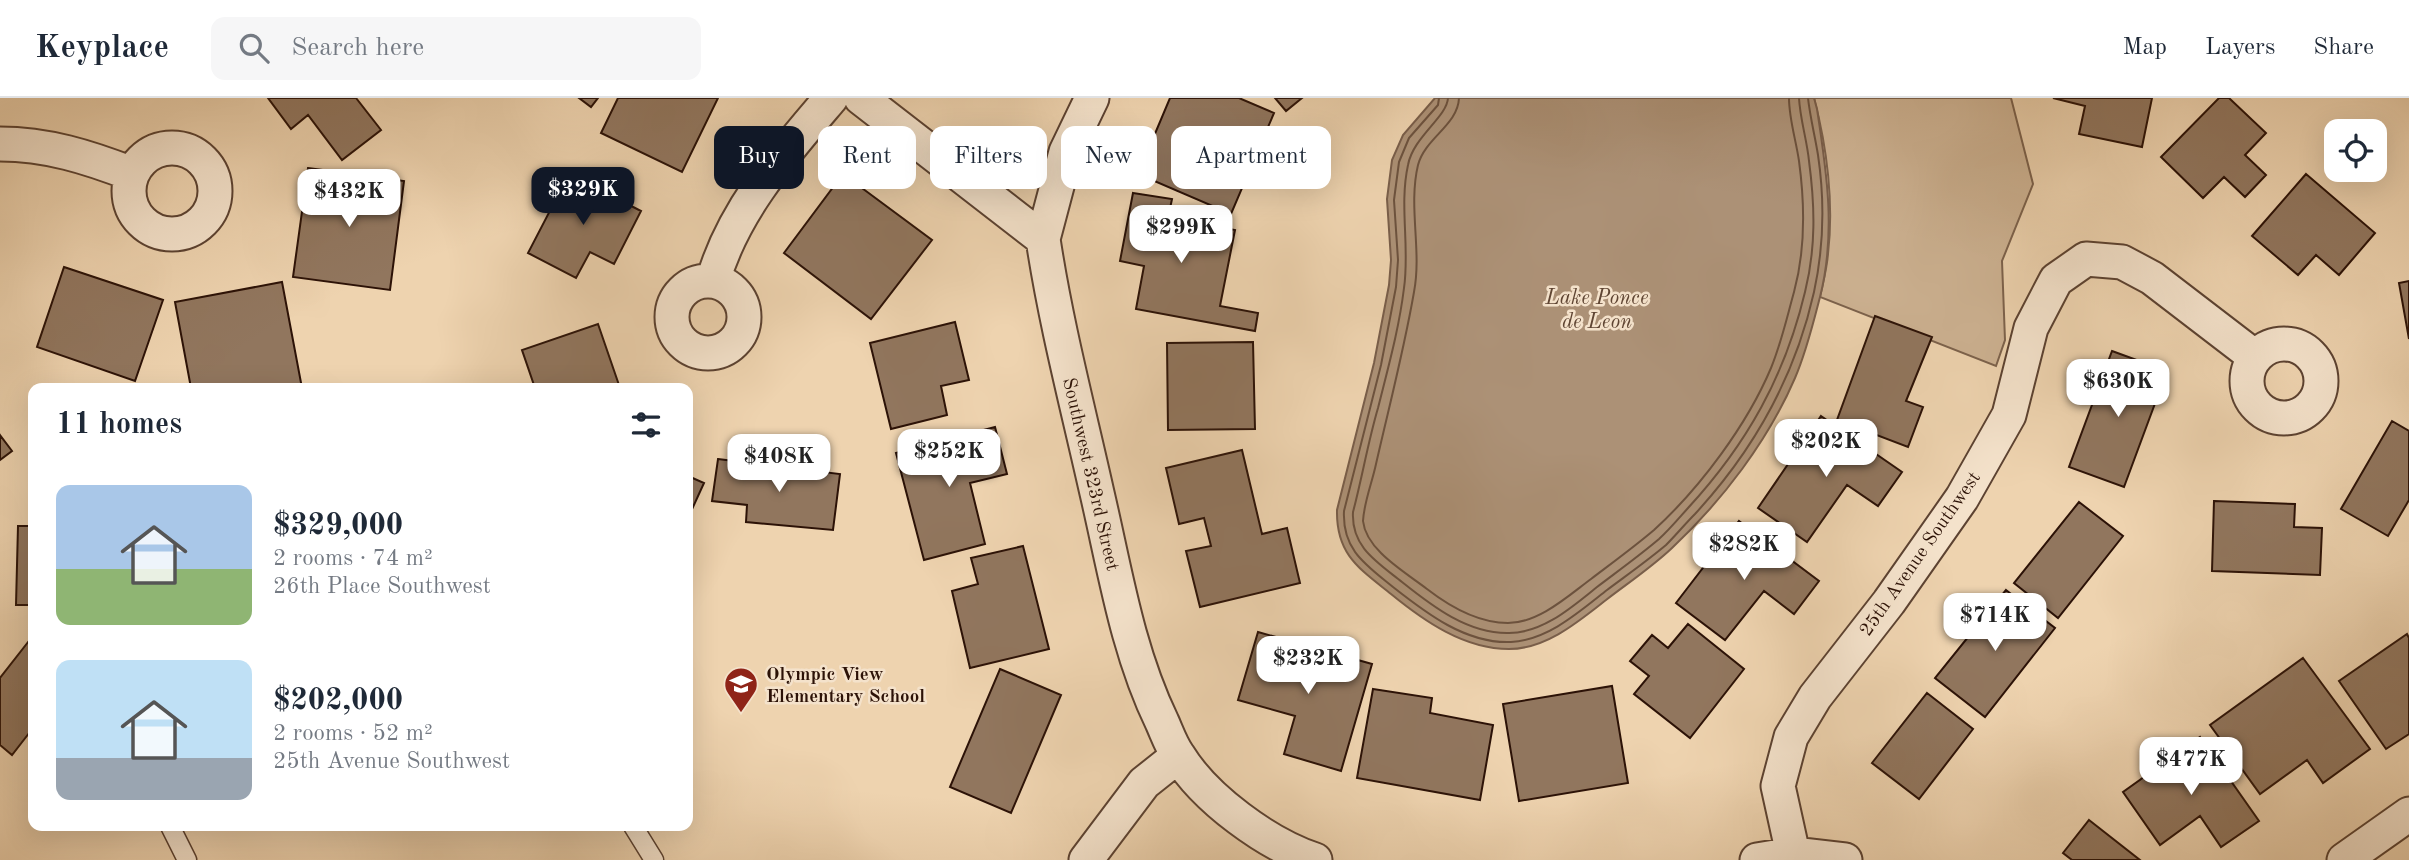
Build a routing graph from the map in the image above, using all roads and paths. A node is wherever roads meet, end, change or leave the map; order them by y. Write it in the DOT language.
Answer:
graph roads {
  1 [pos="831,98"];
  2 [pos="861,98"];
  3 [pos="1092,98"];
  4 [pos="0,144"];
  5 [pos="132,174"];
  6 [pos="1043,239"];
  7 [pos="713,281"];
  8 [pos="2255,357"];
  9 [pos="1178,755"];
  10 [pos="2409,814"];
  11 [pos="172,831"];
  12 [pos="636,831"];
  13 [pos="1793,854"];
  14 [pos="187,860"];
  15 [pos="654,860"];
  16 [pos="1086,860"];
  17 [pos="1315,860"];
  18 [pos="1757,860"];
  19 [pos="1845,860"];
  20 [pos="2344,860"];
  1 -- 7 [label="street"];
  2 -- 6 [label="street"];
  3 -- 6 [label="street"];
  4 -- 5 [label="street"];
  6 -- 9 [label="street, Southwest 323rd Street"];
  8 -- 13 [label="street, 25th Avenue Southwest"];
  9 -- 16 [label="street"];
  9 -- 17 [label="street, Southwest 323rd Street"];
  10 -- 20 [label="street"];
  11 -- 14 [label="lane"];
  12 -- 15 [label="lane"];
  13 -- 18 [label="street"];
  13 -- 19 [label="street"];
}
